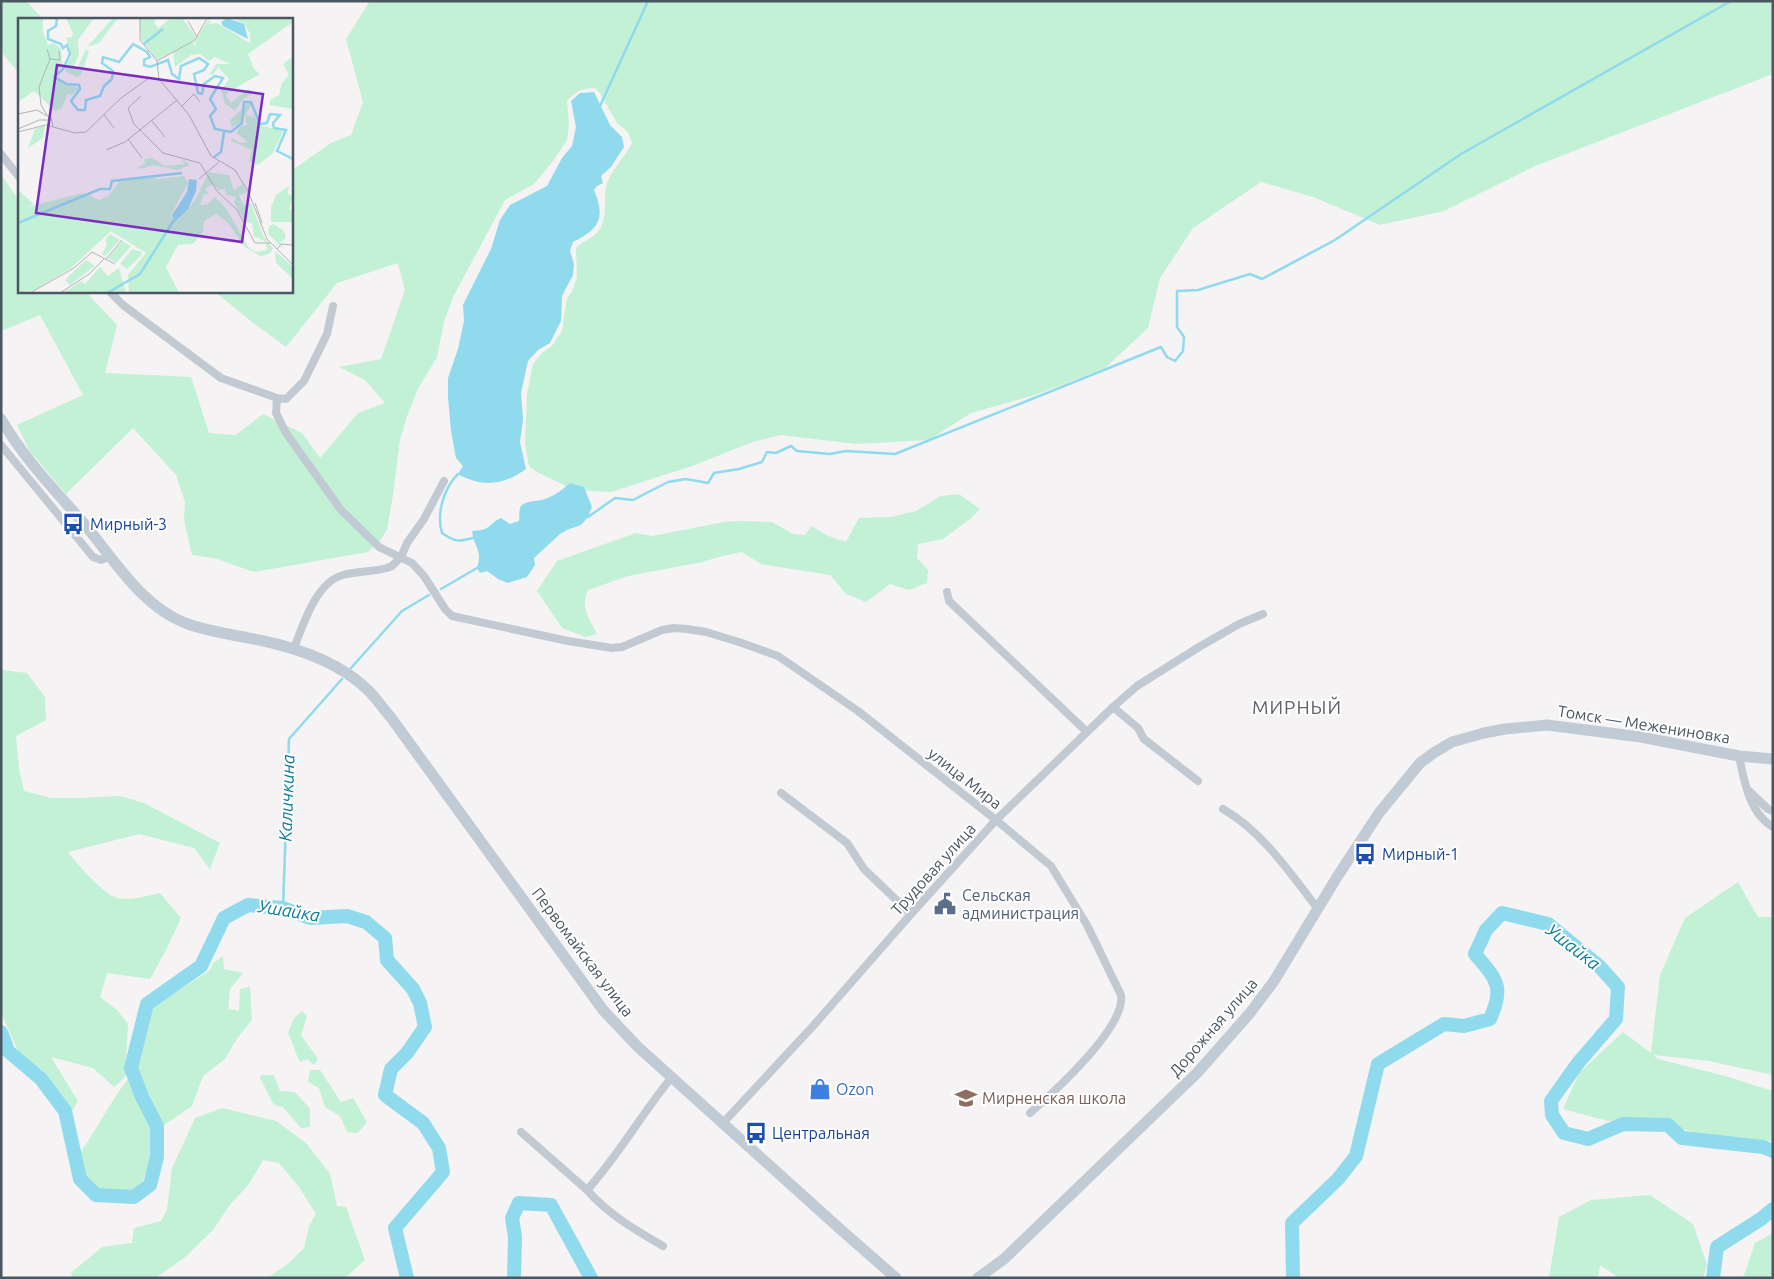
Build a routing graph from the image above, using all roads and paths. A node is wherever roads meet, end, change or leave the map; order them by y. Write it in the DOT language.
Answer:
graph roads {
  1 [pos="1,154"];
  2 [pos="18,176"];
  3 [pos="110,292"];
  4 [pos="333,306"];
  5 [pos="277,398"];
  6 [pos="1,419"];
  7 [pos="1,446"];
  8 [pos="444,481"];
  9 [pos="110,556"];
  10 [pos="400,557"];
  11 [pos="948,592"];
  12 [pos="1263,614"];
  13 [pos="294,648"];
  14 [pos="1114,707"];
  15 [pos="1087,732"];
  16 [pos="1452,742"];
  17 [pos="1739,756"];
  18 [pos="1773,759"];
  19 [pos="1198,781"];
  20 [pos="1746,788"];
  21 [pos="780,793"];
  22 [pos="1223,809"];
  23 [pos="1773,811"];
  24 [pos="996,820"];
  25 [pos="1773,827"];
  26 [pos="1318,908"];
  27 [pos="911,914"];
  28 [pos="672,1077"];
  29 [pos="1030,1113"];
  30 [pos="723,1123"];
  31 [pos="521,1132"];
  32 [pos="587,1190"];
  33 [pos="663,1246"];
  34 [pos="896,1278"];
  35 [pos="978,1278"];
  1 -- 2 [label="street"];
  3 -- 5 [label="street"];
  4 -- 5 [label="street"];
  5 -- 10 [label="street, улица Мира"];
  6 -- 9 [label="street"];
  7 -- 9 [label="street"];
  8 -- 10 [label="street"];
  9 -- 13 [label="street"];
  10 -- 13 [label="street"];
  10 -- 24 [label="street, улица Мира"];
  11 -- 15 [label="street"];
  12 -- 14 [label="street, Трудовая улица"];
  13 -- 28 [label="street, Первомайская улица"];
  14 -- 15 [label="street, Трудовая улица"];
  14 -- 19 [label="street"];
  15 -- 24 [label="street, Трудовая улица"];
  16 -- 17 [label="street, Томск — Межениновка"];
  16 -- 26 [label="street, Дорожная улица"];
  17 -- 18 [label="street, Томск — Межениновка"];
  17 -- 20 [label="street"];
  20 -- 23 [label="street"];
  20 -- 25 [label="street"];
  21 -- 27 [label="street"];
  22 -- 26 [label="street"];
  24 -- 27 [label="street, Трудовая улица"];
  24 -- 29 [label="street, улица Мира"];
  26 -- 35 [label="street, Дорожная улица"];
  27 -- 30 [label="street, Трудовая улица"];
  28 -- 30 [label="street, Первомайская улица"];
  28 -- 32 [label="street"];
  30 -- 34 [label="street, Первомайская улица"];
  31 -- 32 [label="street"];
  32 -- 33 [label="street"];
}
